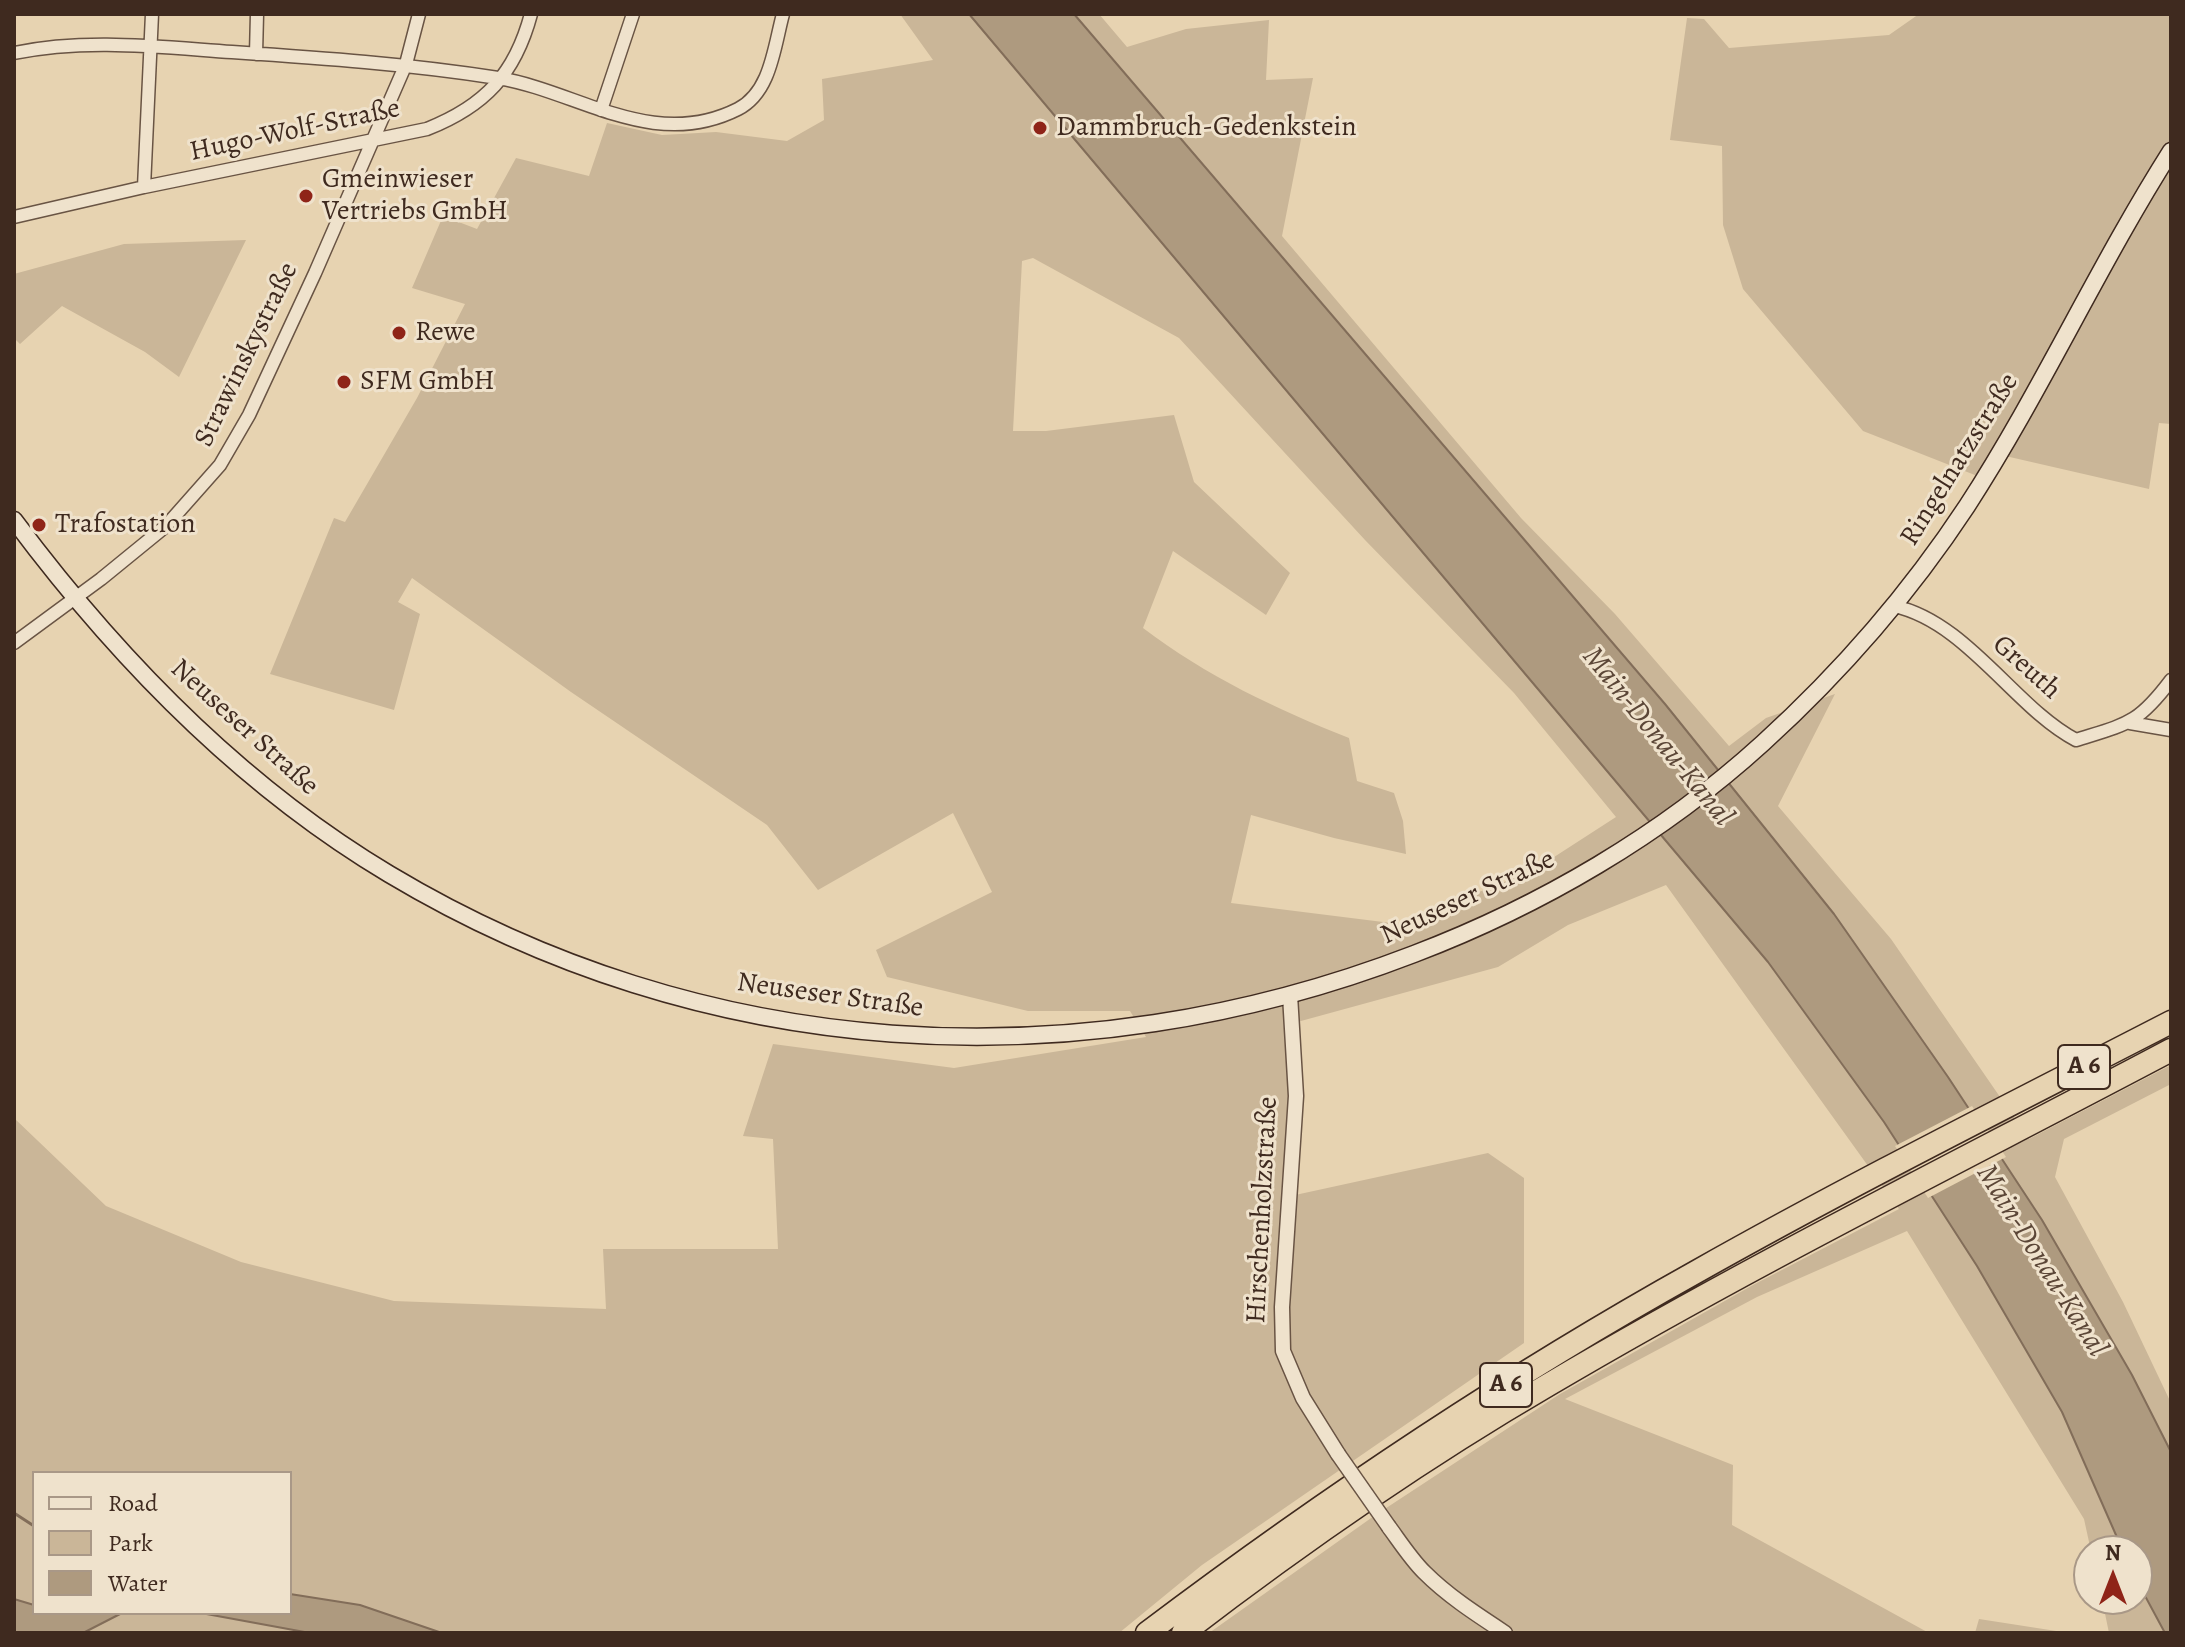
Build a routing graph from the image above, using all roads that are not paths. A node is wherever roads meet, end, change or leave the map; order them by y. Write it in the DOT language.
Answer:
graph roads {
  1 [pos="152,14"];
  2 [pos="257,14"];
  3 [pos="419,14"];
  4 [pos="531,14"];
  5 [pos="633,14"];
  6 [pos="783,14"];
  7 [pos="149,46"];
  8 [pos="14,53"];
  9 [pos="256,54"];
  10 [pos="406,64"];
  11 [pos="503,79"];
  12 [pos="601,110"];
  13 [pos="371,140"];
  14 [pos="2171,151"];
  15 [pos="144,187"];
  16 [pos="14,217"];
  17 [pos="14,520"];
  18 [pos="75,598"];
  19 [pos="1894,606"];
  20 [pos="14,643"];
  21 [pos="2171,680"];
  22 [pos="2130,723"];
  23 [pos="2171,730"];
  24 [pos="1744,760"];
  25 [pos="1290,995"];
  26 [pos="2171,1022"];
  27 [pos="2171,1050"];
  28 [pos="1147,1633"];
  29 [pos="1183,1633"];
  30 [pos="1505,1633"];
  1 -- 7 [label="street"];
  2 -- 9 [label="street"];
  3 -- 10 [label="street, Strawinskystraße"];
  4 -- 11 [label="street, Hugo-Wolf-Straße"];
  5 -- 12 [label="street"];
  6 -- 12 [label="street"];
  7 -- 8 [label="street"];
  7 -- 9 [label="street"];
  7 -- 15 [label="street"];
  9 -- 10 [label="street"];
  10 -- 11 [label="street"];
  10 -- 13 [label="street, Strawinskystraße"];
  11 -- 12 [label="street"];
  11 -- 13 [label="street, Hugo-Wolf-Straße"];
  13 -- 15 [label="street, Hugo-Wolf-Straße"];
  13 -- 18 [label="street, Strawinskystraße"];
  14 -- 19 [label="main road, Ringelnatzstraße"];
  15 -- 16 [label="street, Hugo-Wolf-Straße"];
  17 -- 18 [label="main road, Neuseser Straße"];
  18 -- 20 [label="street, Strawinskystraße"];
  18 -- 25 [label="main road, Neuseser Straße"];
  19 -- 22 [label="street, Greuth"];
  19 -- 24 [label="main road, Ringelnatzstraße"];
  21 -- 22 [label="street, Greuth"];
  22 -- 23 [label="street, Greuth"];
  24 -- 25 [label="main road, Neuseser Straße"];
  25 -- 30 [label="street, Hirschenholzstraße, bridge"];
  26 -- 28 [label="highway, A 6"];
  27 -- 29 [label="highway, A 6"];
}
